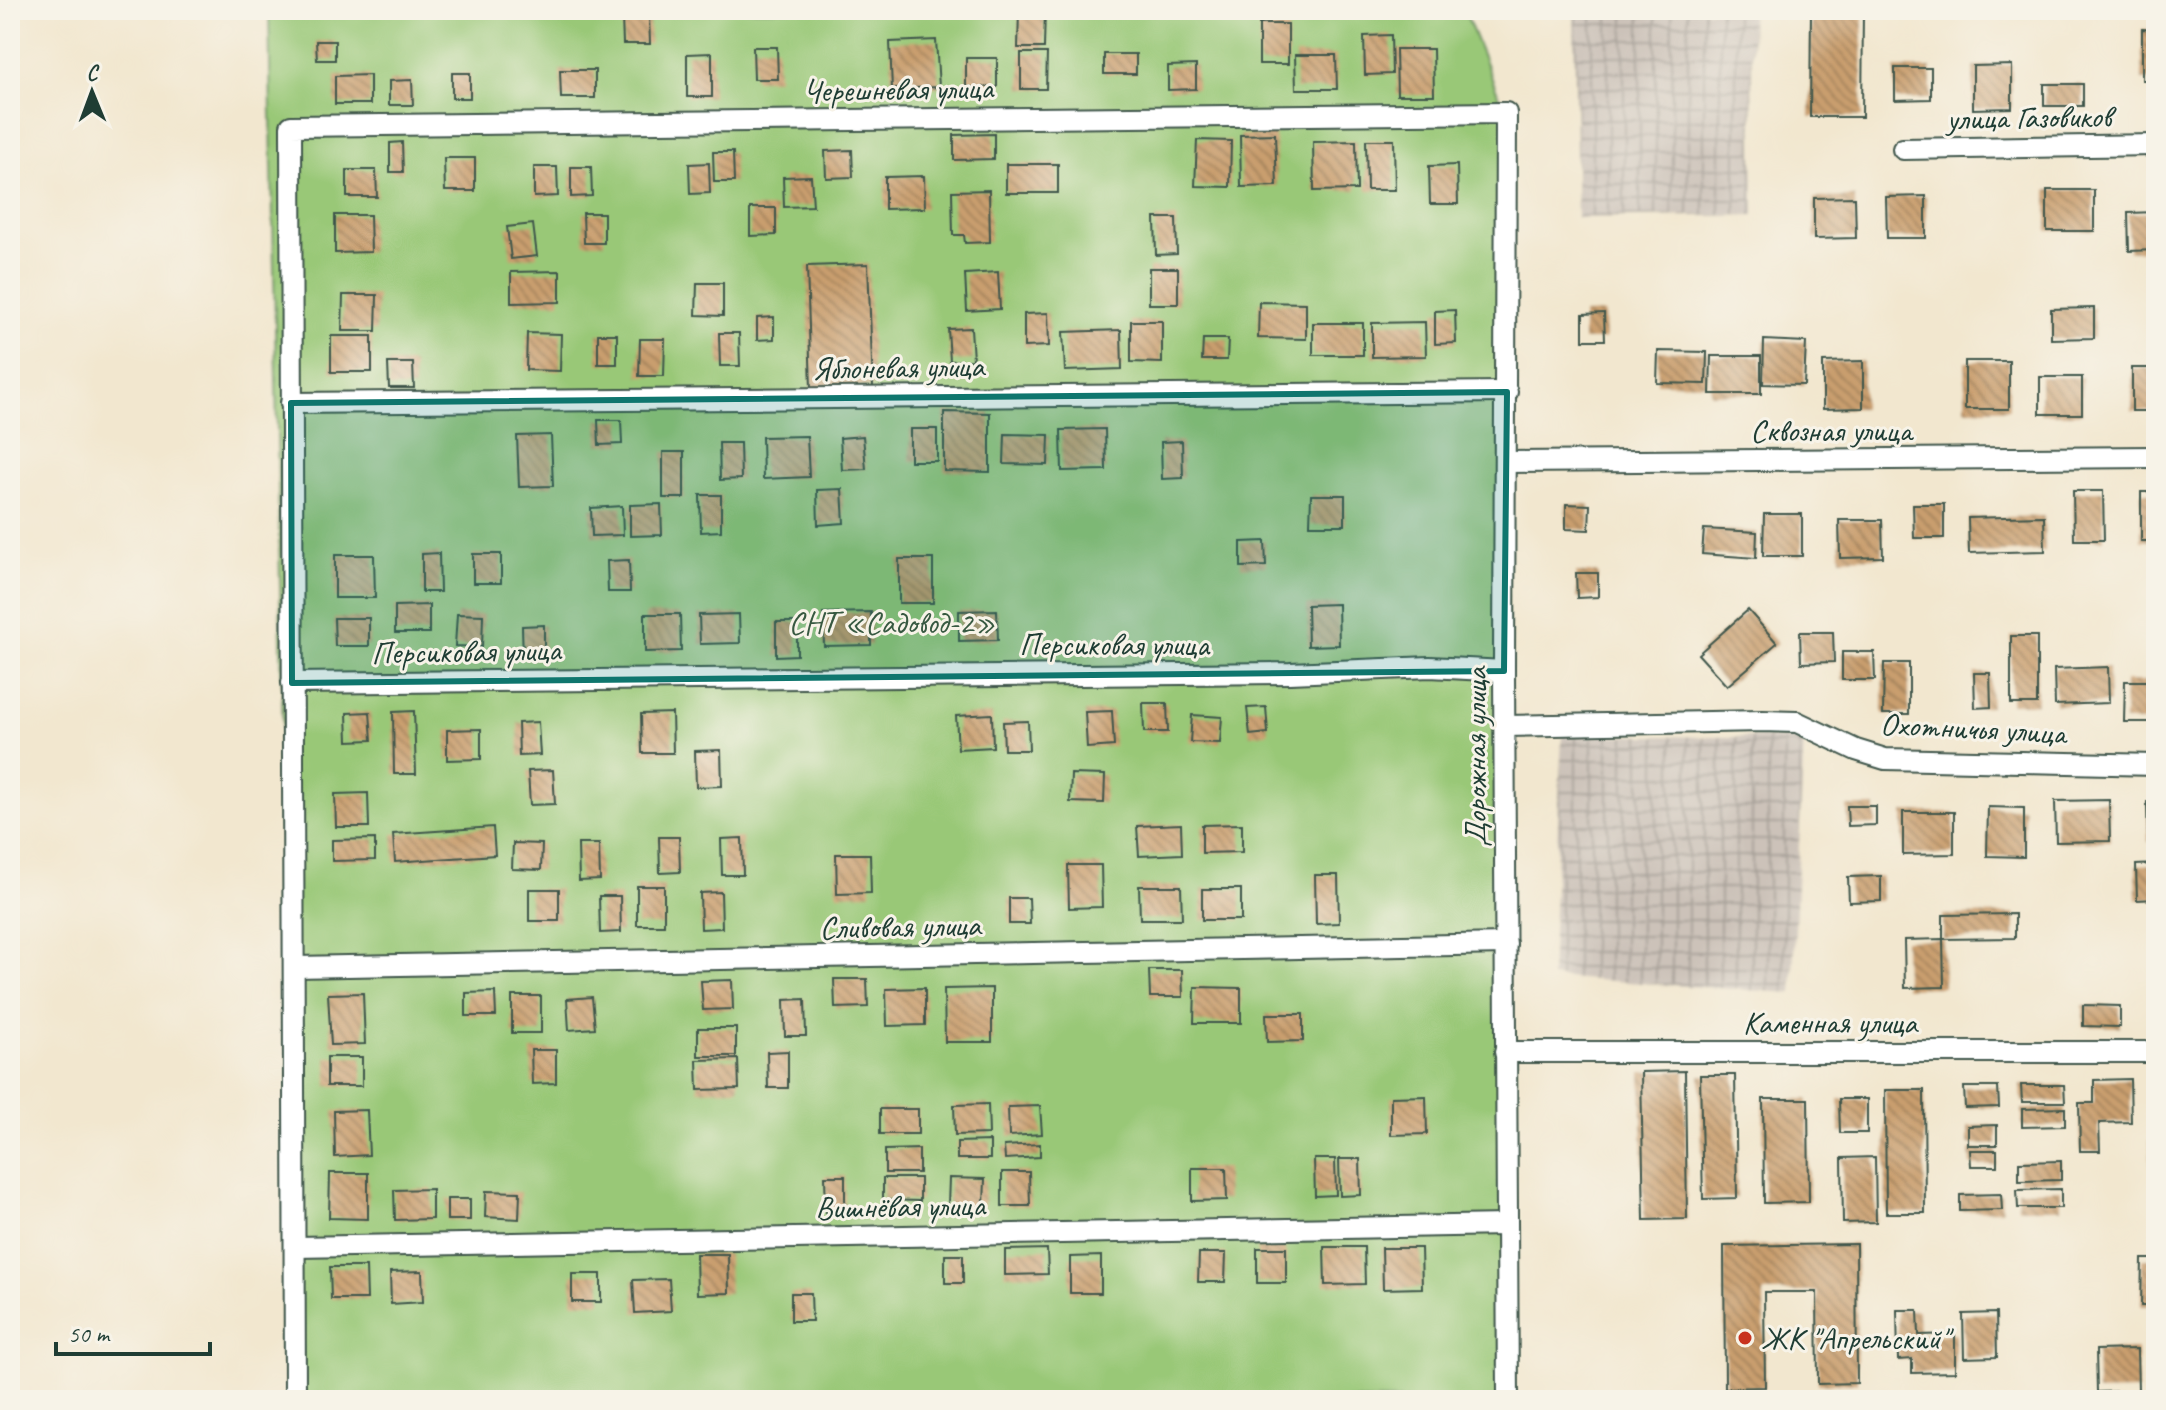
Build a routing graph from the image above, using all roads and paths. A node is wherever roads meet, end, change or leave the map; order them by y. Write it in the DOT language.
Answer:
graph roads {
  1 [pos="1506,113"];
  2 [pos="2156,145"];
  3 [pos="1903,149"];
  4 [pos="1507,392"];
  5 [pos="291,403"];
  6 [pos="2156,457"];
  7 [pos="1506,462"];
  8 [pos="1504,671"];
  9 [pos="292,683"];
  10 [pos="1504,726"];
  11 [pos="2156,765"];
  12 [pos="1506,944"];
  13 [pos="295,967"];
  14 [pos="1505,1052"];
  15 [pos="2156,1052"];
  16 [pos="1506,1225"];
  17 [pos="296,1247"];
  18 [pos="295,1400"];
  19 [pos="1508,1400"];
  1 -- 4 [label="street, Дорожная улица"];
  1 -- 5 [label="street, Черешневая улица"];
  2 -- 3 [label="street, улица Газовиков"];
  4 -- 5 [label="street, Яблоневая улица"];
  4 -- 7 [label="street, Дорожная улица"];
  5 -- 9 [label="street"];
  6 -- 7 [label="street, Сквозная улица"];
  7 -- 8 [label="street, Дорожная улица"];
  8 -- 9 [label="street, Персиковая улица"];
  8 -- 10 [label="street, Дорожная улица"];
  9 -- 13 [label="street"];
  10 -- 11 [label="street, Охотничья улица"];
  10 -- 12 [label="street, Дорожная улица"];
  12 -- 13 [label="street, Сливовая улица"];
  12 -- 14 [label="street, Дорожная улица"];
  13 -- 17 [label="street"];
  14 -- 15 [label="street, Каменная улица"];
  14 -- 16 [label="street, Дорожная улица"];
  16 -- 17 [label="street, Вишнёвая улица"];
  16 -- 19 [label="street, Дорожная улица"];
  17 -- 18 [label="street"];
}
